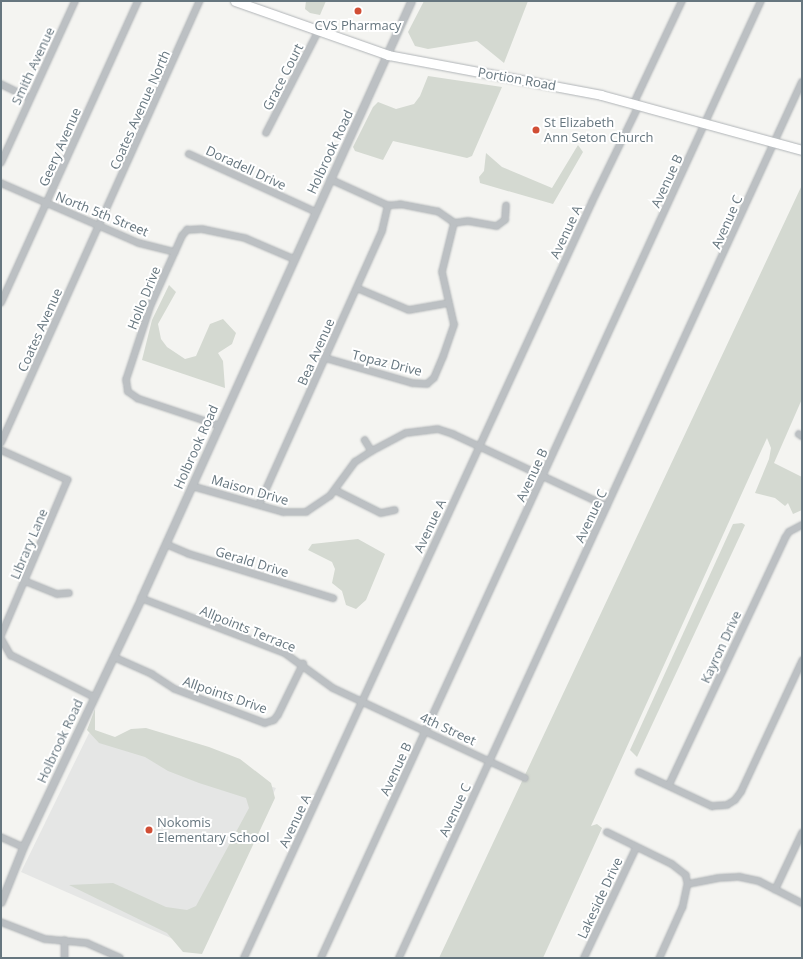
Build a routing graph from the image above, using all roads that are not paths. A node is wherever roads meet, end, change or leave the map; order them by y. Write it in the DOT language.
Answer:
graph roads {
  1 [pos="75,1"];
  2 [pos="138,1"];
  3 [pos="200,1"];
  4 [pos="235,1"];
  5 [pos="411,1"];
  6 [pos="682,1"];
  7 [pos="761,1"];
  8 [pos="318,32"];
  9 [pos="388,55"];
  10 [pos="802,82"];
  11 [pos="1,84"];
  12 [pos="30,98"];
  13 [pos="637,104"];
  14 [pos="705,124"];
  15 [pos="266,133"];
  16 [pos="775,142"];
  17 [pos="802,150"];
  18 [pos="189,154"];
  19 [pos="1,163"];
  20 [pos="331,180"];
  21 [pos="1,183"];
  22 [pos="47,203"];
  23 [pos="388,206"];
  24 [pos="506,206"];
  25 [pos="316,212"];
  26 [pos="454,223"];
  27 [pos="99,227"];
  28 [pos="175,252"];
  29 [pos="294,259"];
  30 [pos="357,288"];
  31 [pos="1,302"];
  32 [pos="448,303"];
  33 [pos="325,358"];
  34 [pos="219,426"];
  35 [pos="365,440"];
  36 [pos="1,443"];
  37 [pos="479,446"];
  38 [pos="1,450"];
  39 [pos="372,451"];
  40 [pos="543,476"];
  41 [pos="192,486"];
  42 [pos="335,490"];
  43 [pos="259,505"];
  44 [pos="607,506"];
  45 [pos="395,510"];
  46 [pos="802,525"];
  47 [pos="166,544"];
  48 [pos="25,581"];
  49 [pos="69,593"];
  50 [pos="141,598"];
  51 [pos="333,598"];
  52 [pos="1,638"];
  53 [pos="114,657"];
  54 [pos="802,661"];
  55 [pos="303,664"];
  56 [pos="94,697"];
  57 [pos="362,702"];
  58 [pos="426,731"];
  59 [pos="490,761"];
  60 [pos="639,772"];
  61 [pos="525,778"];
  62 [pos="668,785"];
  63 [pos="606,832"];
  64 [pos="802,833"];
  65 [pos="1,837"];
  66 [pos="23,847"];
  67 [pos="636,848"];
  68 [pos="688,884"];
  69 [pos="776,890"];
  70 [pos="1,902"];
  71 [pos="802,903"];
  72 [pos="1,922"];
  73 [pos="65,940"];
  74 [pos="65,958"];
  75 [pos="120,958"];
  76 [pos="244,958"];
  77 [pos="321,958"];
  78 [pos="399,958"];
  79 [pos="584,958"];
  80 [pos="660,958"];
  1 -- 12 [label="street, Smith Avenue"];
  2 -- 22 [label="street, Geery Avenue"];
  3 -- 27 [label="street, Coates Avenue North"];
  4 -- 8 [label="main road, Portion Road"];
  5 -- 9 [label="street, Holbrook Road"];
  6 -- 13 [label="street, Avenue A"];
  7 -- 14 [label="street, Avenue B"];
  8 -- 9 [label="main road, Portion Road"];
  8 -- 15 [label="street, Grace Court"];
  9 -- 13 [label="main road, Portion Road"];
  9 -- 20 [label="street, Holbrook Road"];
  10 -- 16 [label="street, Avenue C"];
  11 -- 12 [label="street"];
  12 -- 19 [label="street, Smith Avenue"];
  13 -- 14 [label="main road, Portion Road"];
  13 -- 37 [label="street, Avenue A"];
  14 -- 16 [label="main road, Portion Road"];
  14 -- 40 [label="street, Avenue B"];
  16 -- 17 [label="main road, Portion Road"];
  16 -- 44 [label="street, Avenue C"];
  18 -- 25 [label="street, Doradell Drive"];
  20 -- 23 [label="street"];
  20 -- 25 [label="street, Holbrook Road"];
  21 -- 22 [label="street, North 5th Street"];
  22 -- 27 [label="street, North 5th Street"];
  22 -- 31 [label="street, Geery Avenue"];
  23 -- 26 [label="street"];
  23 -- 30 [label="street, Bea Avenue"];
  24 -- 26 [label="street"];
  25 -- 29 [label="street, Holbrook Road"];
  26 -- 32 [label="street, Topaz Drive"];
  27 -- 28 [label="street, North 5th Street"];
  27 -- 36 [label="street, Coates Avenue"];
  28 -- 29 [label="street, Hollo Drive"];
  28 -- 34 [label="street, Hollo Drive"];
  29 -- 34 [label="street, Holbrook Road"];
  30 -- 32 [label="street"];
  30 -- 33 [label="street, Bea Avenue"];
  32 -- 33 [label="street, Topaz Drive"];
  33 -- 43 [label="street, Bea Avenue"];
  34 -- 41 [label="street, Holbrook Road"];
  35 -- 39 [label="street"];
  37 -- 39 [label="street, Maison Drive"];
  37 -- 40 [label="street, Maison Drive"];
  37 -- 57 [label="street, Avenue A"];
  38 -- 48 [label="street, Library Lane"];
  39 -- 42 [label="street, Maison Drive"];
  40 -- 44 [label="street, Maison Drive"];
  40 -- 58 [label="street, Avenue B"];
  41 -- 43 [label="street, Maison Drive"];
  41 -- 47 [label="street, Holbrook Road"];
  42 -- 43 [label="street, Maison Drive"];
  42 -- 45 [label="street"];
  44 -- 59 [label="street, Avenue C"];
  46 -- 62 [label="street, Kayron Drive"];
  47 -- 50 [label="street, Holbrook Road"];
  47 -- 51 [label="street, Gerald Drive"];
  48 -- 49 [label="street"];
  48 -- 52 [label="street, Library Lane"];
  50 -- 53 [label="street, Holbrook Road"];
  50 -- 55 [label="street, Allpoints Terrace"];
  52 -- 56 [label="street, Library Lane"];
  53 -- 55 [label="street, Allpoints Drive"];
  53 -- 56 [label="street, Holbrook Road"];
  54 -- 62 [label="street"];
  55 -- 57 [label="street, Allpoints Terrace"];
  56 -- 66 [label="street, Holbrook Road"];
  57 -- 58 [label="street, 4th Street"];
  57 -- 76 [label="street, Avenue A"];
  58 -- 59 [label="street, 4th Street"];
  58 -- 77 [label="street, Avenue B"];
  59 -- 61 [label="street, 4th Street"];
  59 -- 78 [label="street, Avenue C"];
  60 -- 62 [label="street"];
  63 -- 67 [label="street"];
  64 -- 69 [label="street"];
  65 -- 66 [label="street"];
  66 -- 70 [label="street, Holbrook Road"];
  67 -- 68 [label="street"];
  67 -- 79 [label="street, Lakeside Drive"];
  68 -- 69 [label="street"];
  68 -- 80 [label="street"];
  69 -- 71 [label="street"];
  72 -- 73 [label="street"];
  73 -- 74 [label="street"];
  73 -- 75 [label="street"];
}
